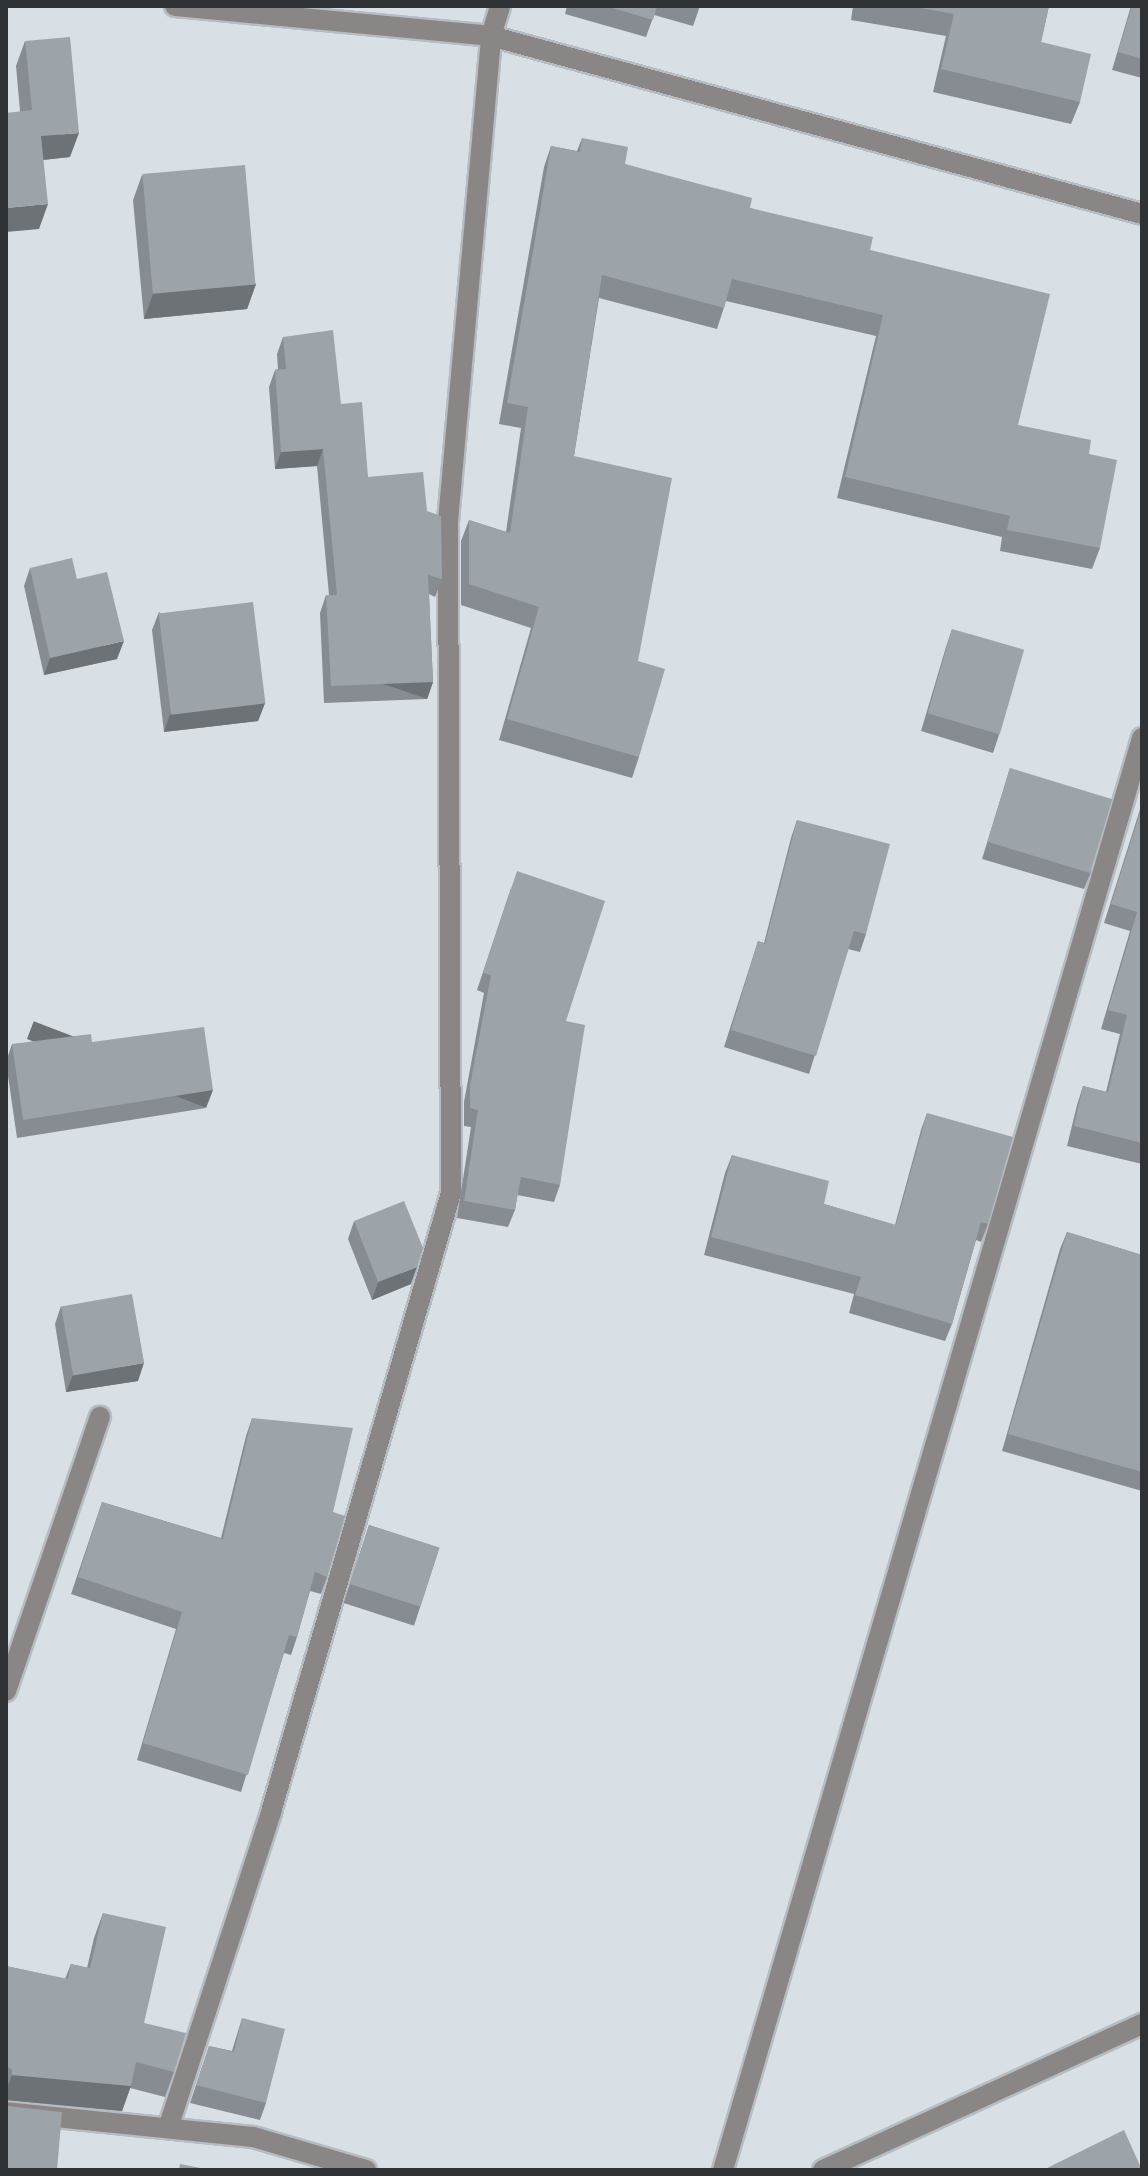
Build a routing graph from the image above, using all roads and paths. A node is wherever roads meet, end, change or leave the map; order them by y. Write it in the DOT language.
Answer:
graph roads {
  1 [pos="175,6"];
  2 [pos="500,6"];
  3 [pos="491,36"];
  4 [pos="1142,214"];
  5 [pos="1142,738"];
  6 [pos="100,1417"];
  7 [pos="6,1691"];
  8 [pos="1142,2024"];
  9 [pos="6,2112"];
  10 [pos="168,2128"];
  11 [pos="366,2170"];
  12 [pos="723,2170"];
  13 [pos="823,2170"];
  1 -- 3 [label="street"];
  2 -- 3 [label="street"];
  3 -- 4 [label="street"];
  3 -- 10 [label="street"];
  5 -- 12 [label="street"];
  6 -- 7 [label="street"];
  8 -- 13 [label="street"];
  9 -- 10 [label="street"];
  10 -- 11 [label="street"];
}
